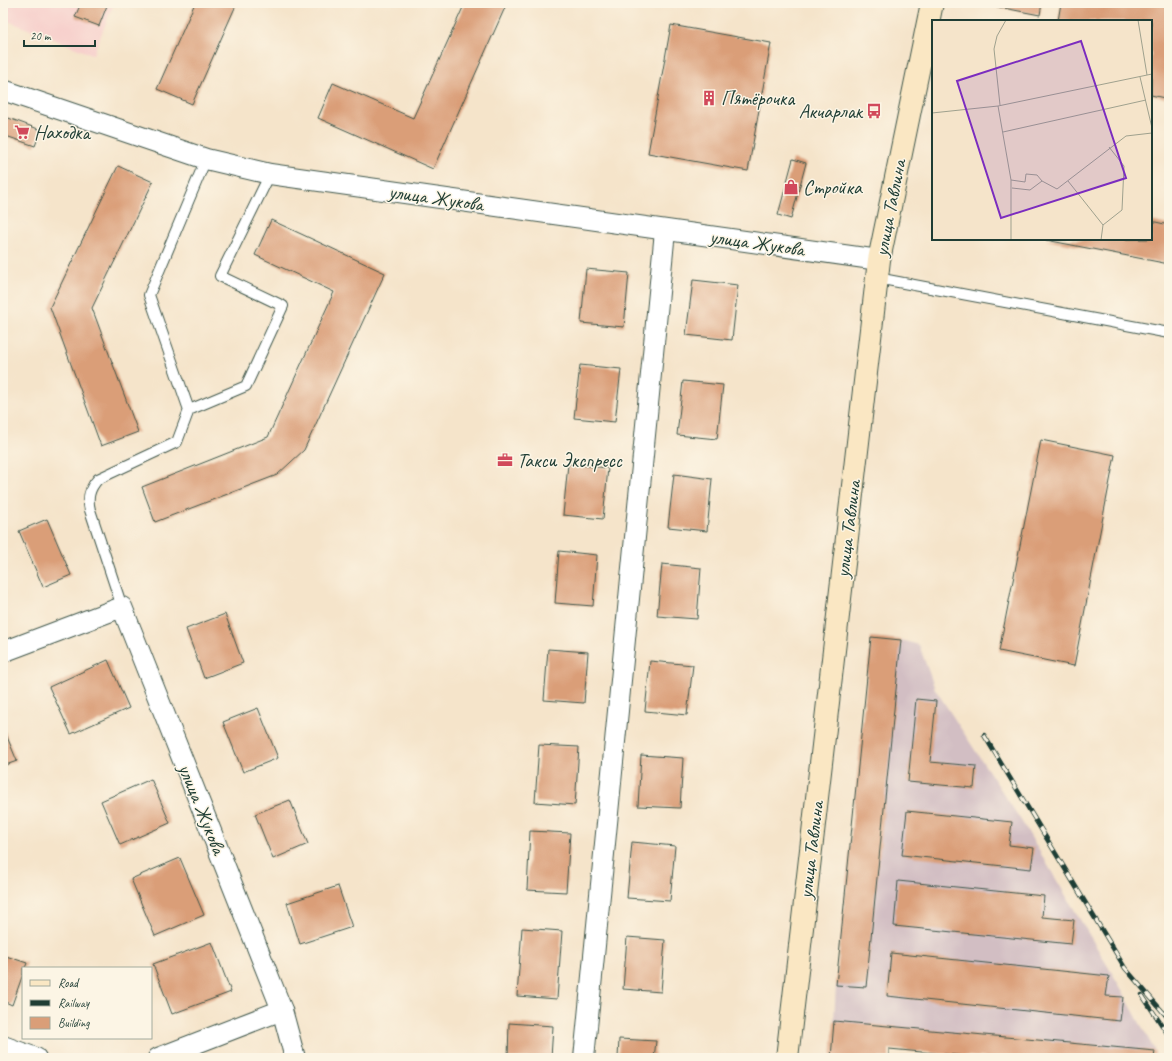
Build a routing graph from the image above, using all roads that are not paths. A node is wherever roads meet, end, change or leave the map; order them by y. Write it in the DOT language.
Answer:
graph roads {
  1 [pos="932,3"];
  2 [pos="3,90"];
  3 [pos="206,159"];
  4 [pos="270,174"];
  5 [pos="665,231"];
  6 [pos="878,269"];
  7 [pos="1169,333"];
  8 [pos="189,410"];
  9 [pos="122,607"];
  10 [pos="3,652"];
  11 [pos="282,1010"];
  12 [pos="3,1046"];
  13 [pos="36,1058"];
  14 [pos="158,1058"];
  15 [pos="295,1058"];
  16 [pos="584,1058"];
  17 [pos="787,1058"];
  1 -- 6 [label="main road, улица Тавлина"];
  2 -- 3 [label="street, улица Жукова"];
  3 -- 4 [label="street, улица Жукова"];
  3 -- 8 [label="lane"];
  4 -- 5 [label="street, улица Жукова"];
  4 -- 8 [label="lane"];
  5 -- 6 [label="street, улица Жукова"];
  5 -- 16 [label="street"];
  6 -- 7 [label="lane"];
  6 -- 17 [label="main road, улица Тавлина"];
  8 -- 9 [label="lane"];
  9 -- 10 [label="street"];
  9 -- 11 [label="street, улица Жукова"];
  11 -- 14 [label="street"];
  11 -- 15 [label="street, улица Жукова"];
  12 -- 13 [label="street"];
}
